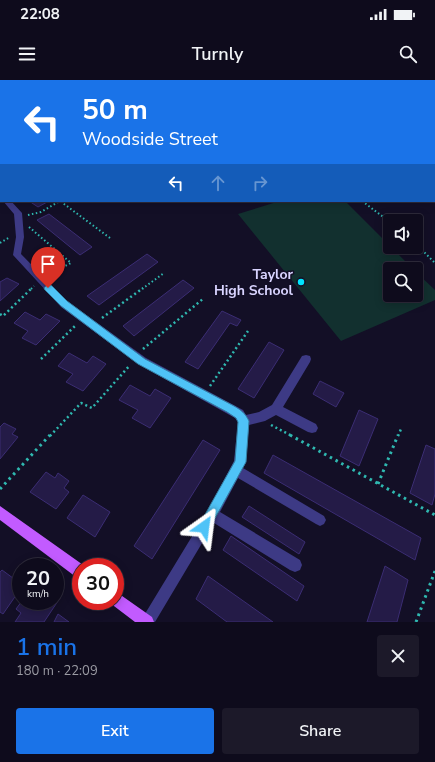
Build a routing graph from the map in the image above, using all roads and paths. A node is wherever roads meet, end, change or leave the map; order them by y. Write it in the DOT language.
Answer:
graph roads {
  1 [pos="7,202"];
  2 [pos="363,202"];
  3 [pos="19,217"];
  4 [pos="383,217"];
  5 [pos="110,238"];
  6 [pos="423,251"];
  7 [pos="435,263"];
  8 [pos="164,272"];
  9 [pos="204,298"];
  10 [pos="83,318"];
  11 [pos="92,325"];
  12 [pos="248,331"];
  13 [pos="134,356"];
  14 [pos="41,359"];
  15 [pos="306,359"];
  16 [pos="204,395"];
  17 [pos="276,410"];
  18 [pos="261,417"];
  19 [pos="244,421"];
  20 [pos="312,428"];
  21 [pos="401,429"];
  22 [pos="236,470"];
  23 [pos="378,484"];
  24 [pos="0,489"];
  25 [pos="0,512"];
  26 [pos="212,514"];
  27 [pos="435,515"];
  28 [pos="320,520"];
  29 [pos="72,565"];
  30 [pos="295,565"];
  31 [pos="435,570"];
  32 [pos="124,605"];
  33 [pos="147,622"];
  34 [pos="416,622"];
  1 -- 3 [label="street"];
  2 -- 4 [label="path"];
  3 -- 5 [label="path"];
  3 -- 10 [label="street"];
  6 -- 7 [label="path"];
  8 -- 11 [label="path"];
  9 -- 13 [label="path"];
  10 -- 11 [label="street"];
  10 -- 14 [label="path"];
  11 -- 13 [label="street"];
  12 -- 16 [label="path"];
  13 -- 16 [label="street"];
  13 -- 24 [label="path"];
  15 -- 17 [label="street"];
  16 -- 19 [label="street"];
  17 -- 18 [label="street"];
  17 -- 20 [label="street"];
  18 -- 19 [label="street"];
  18 -- 23 [label="path"];
  19 -- 22 [label="street"];
  21 -- 23 [label="path"];
  22 -- 26 [label="street"];
  22 -- 28 [label="street"];
  23 -- 27 [label="path"];
  25 -- 29 [label="main road"];
  26 -- 30 [label="street"];
  26 -- 33 [label="street"];
  31 -- 34 [label="path"];
  32 -- 33 [label="main road"];
}
